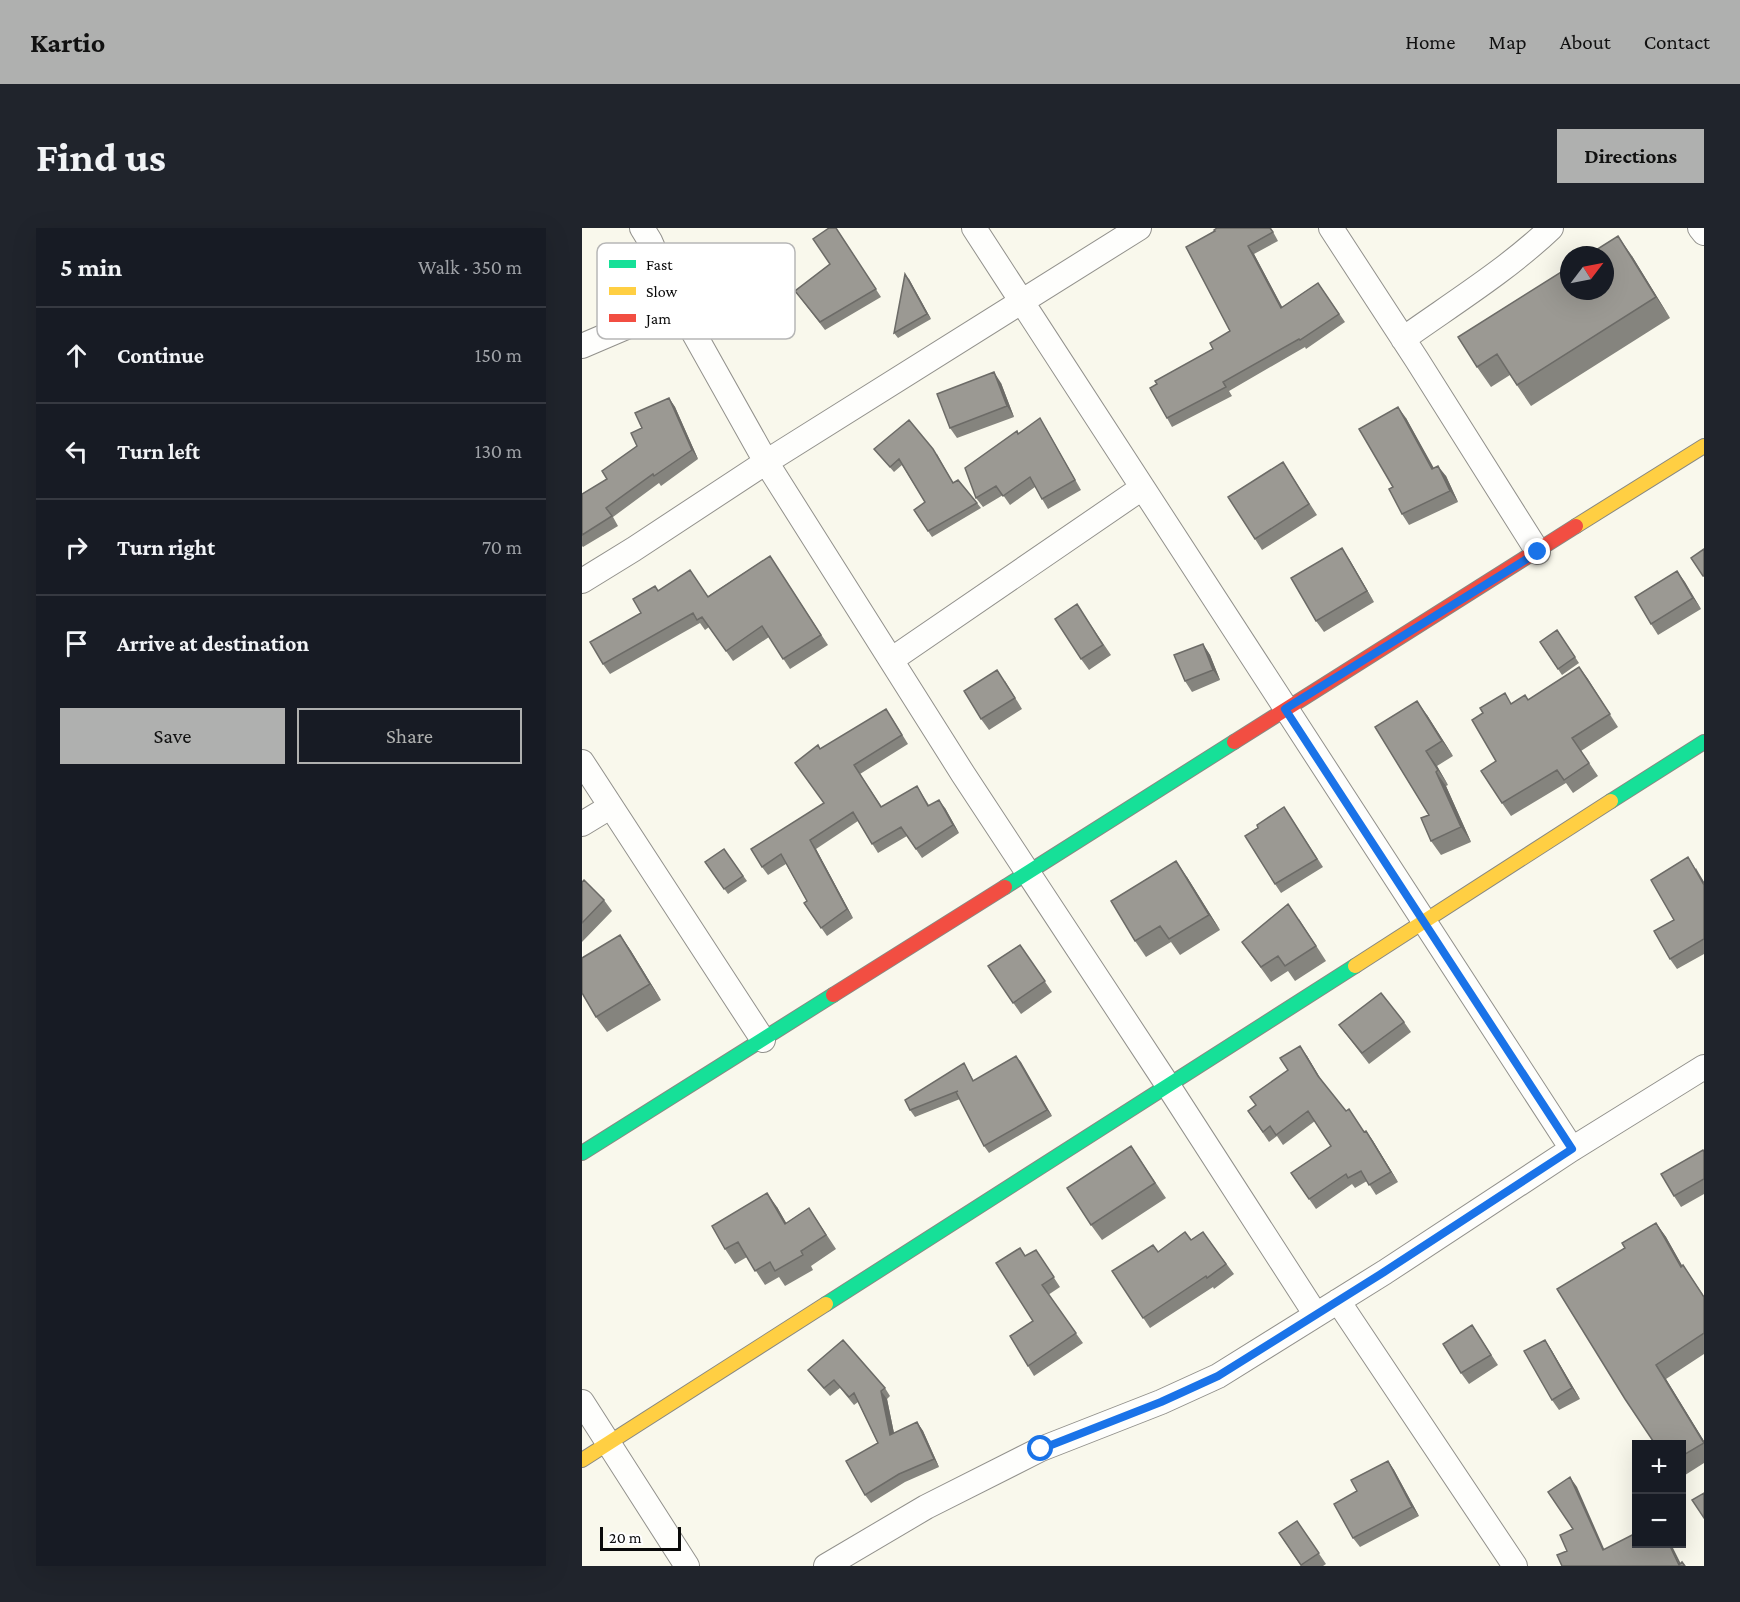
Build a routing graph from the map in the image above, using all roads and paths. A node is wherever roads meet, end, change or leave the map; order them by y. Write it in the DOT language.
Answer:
graph roads {
  1 [pos="642,228"];
  2 [pos="974,228"];
  3 [pos="1139,228"];
  4 [pos="1331,228"];
  5 [pos="1551,228"];
  6 [pos="1700,228"];
  7 [pos="1704,233"];
  8 [pos="651,243"];
  9 [pos="1022,300"];
  10 [pos="598,339"];
  11 [pos="697,339"];
  12 [pos="1403,339"];
  13 [pos="582,346"];
  14 [pos="1704,446"];
  15 [pos="766,462"];
  16 [pos="1142,488"];
  17 [pos="1538,552"];
  18 [pos="582,581"];
  19 [pos="891,660"];
  20 [pos="1285,709"];
  21 [pos="1704,742"];
  22 [pos="582,762"];
  23 [pos="610,807"];
  24 [pos="582,824"];
  25 [pos="1028,872"];
  26 [pos="1424,921"];
  27 [pos="763,1040"];
  28 [pos="1704,1068"];
  29 [pos="1167,1084"];
  30 [pos="1572,1149"];
  31 [pos="582,1153"];
  32 [pos="1338,1301"];
  33 [pos="1316,1315"];
  34 [pos="582,1402"];
  35 [pos="609,1444"];
  36 [pos="582,1460"];
  37 [pos="687,1566"];
  38 [pos="826,1566"];
  39 [pos="1515,1566"];
  1 -- 8 [label="street"];
  2 -- 9 [label="street"];
  3 -- 9 [label="street"];
  4 -- 12 [label="street"];
  5 -- 12 [label="street"];
  6 -- 7 [label="street"];
  9 -- 15 [label="street"];
  9 -- 16 [label="street"];
  10 -- 13 [label="street"];
  11 -- 15 [label="street"];
  12 -- 17 [label="street"];
  14 -- 17 [label="street"];
  15 -- 18 [label="street"];
  15 -- 19 [label="street"];
  16 -- 19 [label="street"];
  16 -- 20 [label="street"];
  17 -- 20 [label="street"];
  19 -- 25 [label="street"];
  20 -- 25 [label="street"];
  20 -- 26 [label="street"];
  21 -- 26 [label="street"];
  22 -- 23 [label="street"];
  23 -- 24 [label="street"];
  23 -- 27 [label="street"];
  25 -- 27 [label="street"];
  25 -- 29 [label="street"];
  26 -- 29 [label="street"];
  26 -- 30 [label="street"];
  27 -- 31 [label="street"];
  28 -- 30 [label="street"];
  29 -- 33 [label="street"];
  29 -- 35 [label="street"];
  30 -- 32 [label="street"];
  32 -- 33 [label="street"];
  32 -- 39 [label="street"];
  33 -- 38 [label="street"];
  34 -- 35 [label="street"];
  35 -- 36 [label="street"];
  35 -- 37 [label="street"];
}
